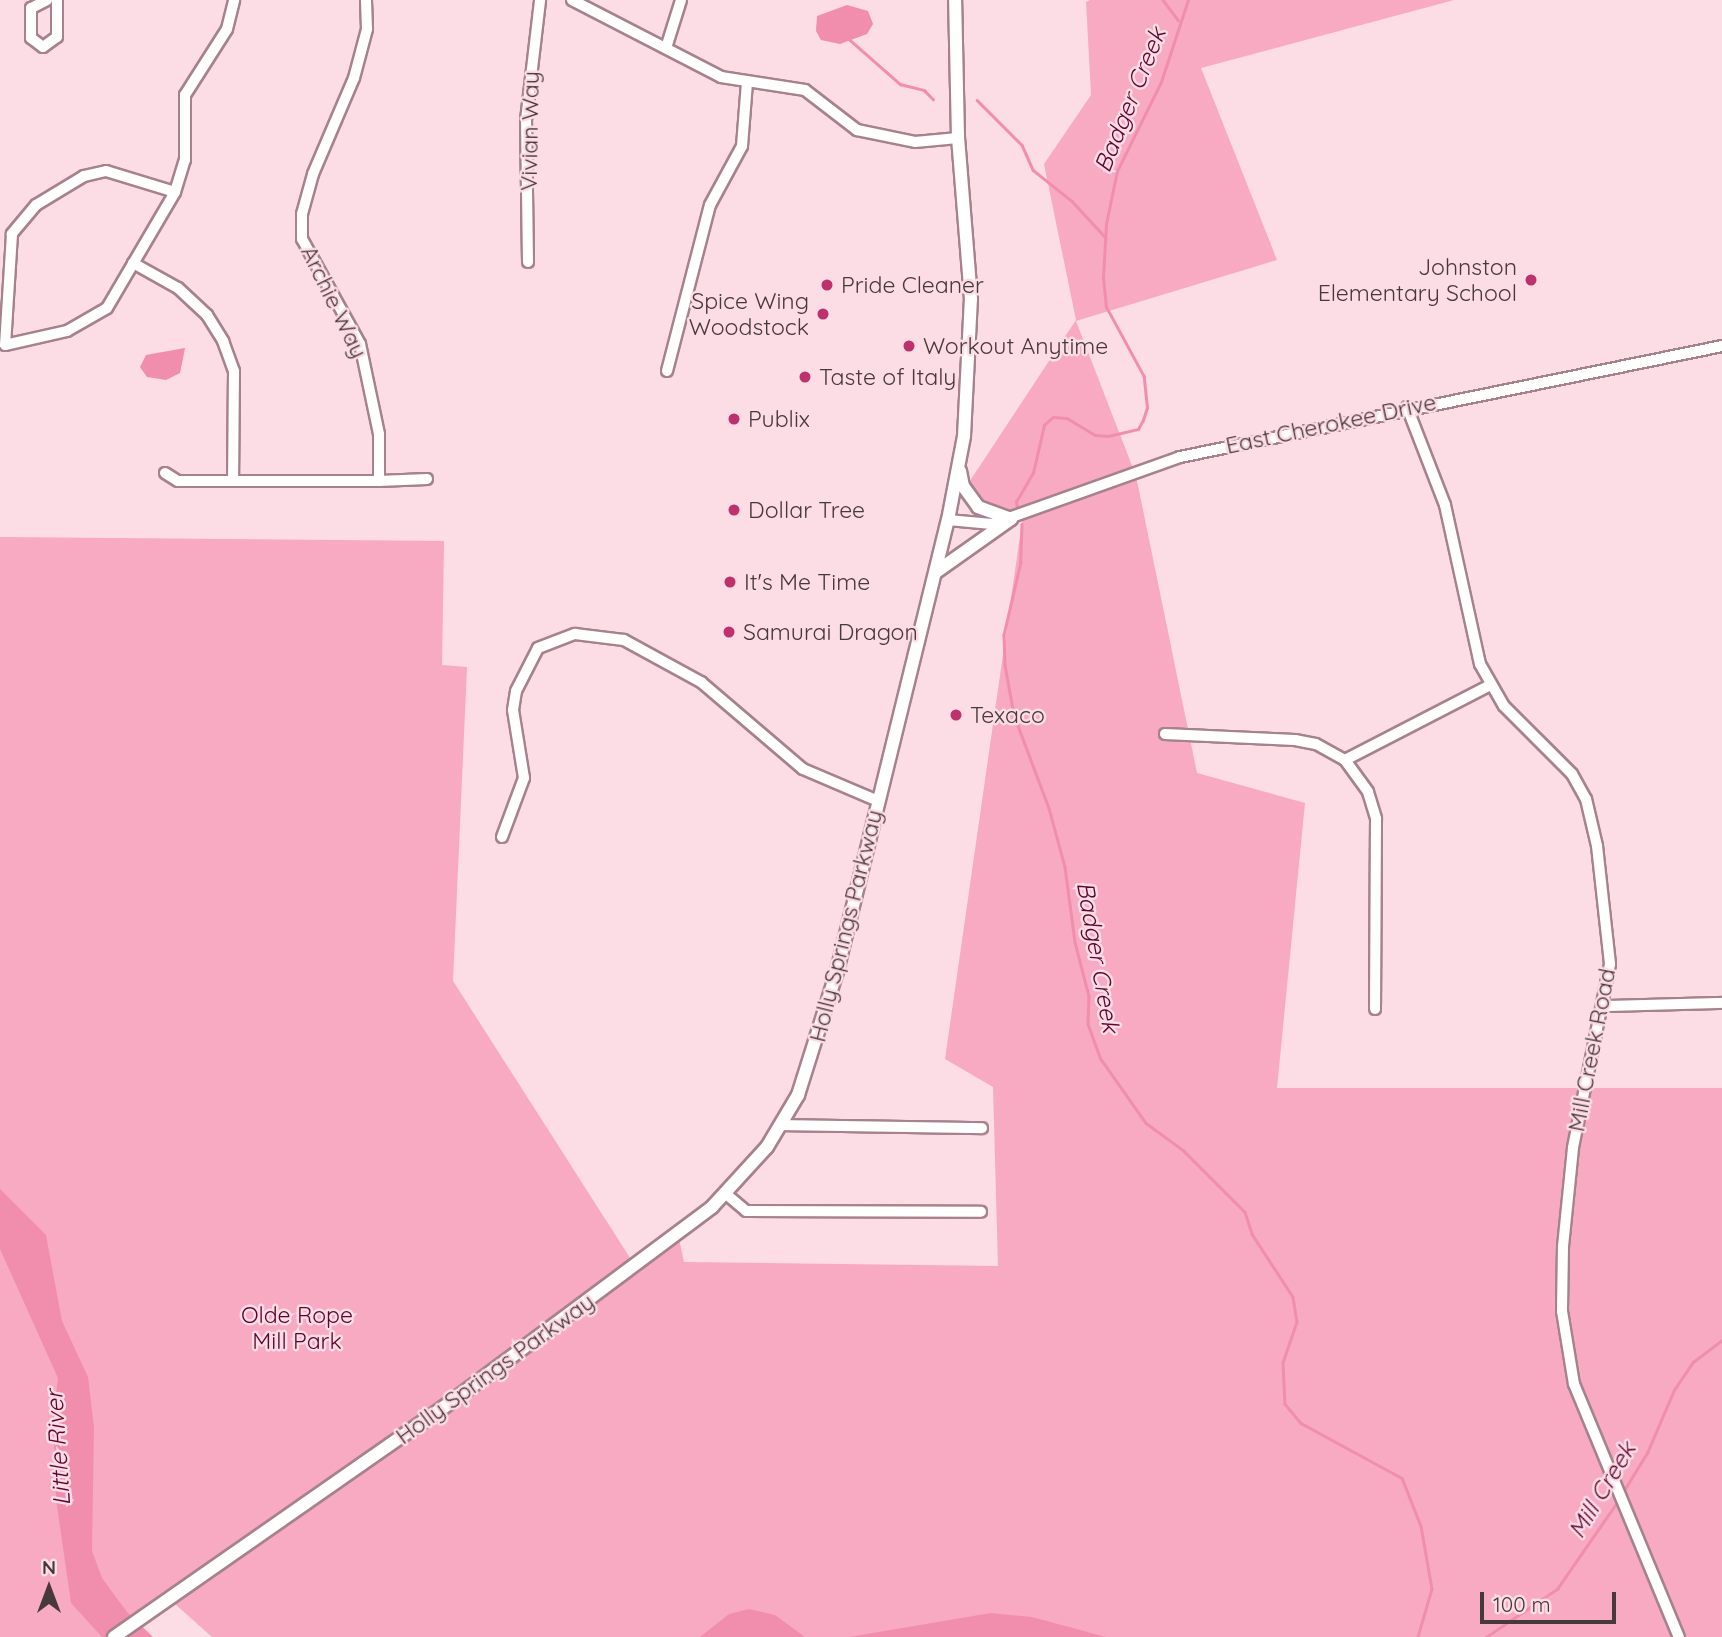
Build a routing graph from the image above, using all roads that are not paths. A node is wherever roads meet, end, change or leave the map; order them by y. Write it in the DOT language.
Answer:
graph roads {
  1 [pos="47,0"];
  2 [pos="57,0"];
  3 [pos="234,0"];
  4 [pos="366,0"];
  5 [pos="540,0"];
  6 [pos="572,0"];
  7 [pos="681,0"];
  8 [pos="955,0"];
  9 [pos="666,48"];
  10 [pos="747,83"];
  11 [pos="958,138"];
  12 [pos="175,192"];
  13 [pos="528,262"];
  14 [pos="134,263"];
  15 [pos="1722,346"];
  16 [pos="667,371"];
  17 [pos="1407,407"];
  18 [pos="959,467"];
  19 [pos="165,473"];
  20 [pos="427,480"];
  21 [pos="233,481"];
  22 [pos="379,481"];
  23 [pos="1012,519"];
  24 [pos="948,520"];
  25 [pos="936,572"];
  26 [pos="1490,685"];
  27 [pos="1165,734"];
  28 [pos="1345,760"];
  29 [pos="878,801"];
  30 [pos="502,837"];
  31 [pos="1722,1003"];
  32 [pos="1604,1006"];
  33 [pos="1375,1009"];
  34 [pos="782,1125"];
  35 [pos="982,1128"];
  36 [pos="726,1194"];
  37 [pos="981,1212"];
  38 [pos="114,1637"];
  39 [pos="1679,1637"];
  1 -- 2 [label="street"];
  3 -- 12 [label="street"];
  4 -- 22 [label="street, Archie Way"];
  5 -- 13 [label="street, Vivian Way"];
  6 -- 9 [label="street"];
  7 -- 9 [label="street"];
  8 -- 11 [label="main road, Holly Springs Parkway"];
  9 -- 10 [label="street"];
  10 -- 11 [label="street"];
  10 -- 16 [label="street"];
  11 -- 18 [label="main road, Holly Springs Parkway"];
  12 -- 14 [label="street"];
  12 -- 14 [label="street"];
  14 -- 21 [label="street"];
  15 -- 17 [label="street, East Cherokee Drive"];
  17 -- 23 [label="street, East Cherokee Drive"];
  17 -- 26 [label="street, Mill Creek Road"];
  18 -- 23 [label="main road"];
  18 -- 24 [label="main road, Holly Springs Parkway"];
  19 -- 21 [label="street"];
  20 -- 22 [label="street"];
  21 -- 22 [label="street"];
  23 -- 24 [label="street, East Cherokee Drive"];
  23 -- 25 [label="main road"];
  24 -- 25 [label="main road, Holly Springs Parkway"];
  25 -- 29 [label="main road, Holly Springs Parkway"];
  26 -- 28 [label="street"];
  26 -- 32 [label="street, Mill Creek Road"];
  27 -- 28 [label="street"];
  28 -- 33 [label="street"];
  29 -- 30 [label="street"];
  29 -- 34 [label="main road, Holly Springs Parkway"];
  31 -- 32 [label="street"];
  32 -- 39 [label="street, Mill Creek Road"];
  34 -- 35 [label="street"];
  34 -- 36 [label="main road, Holly Springs Parkway"];
  36 -- 37 [label="street"];
  36 -- 38 [label="main road, Holly Springs Parkway"];
}
